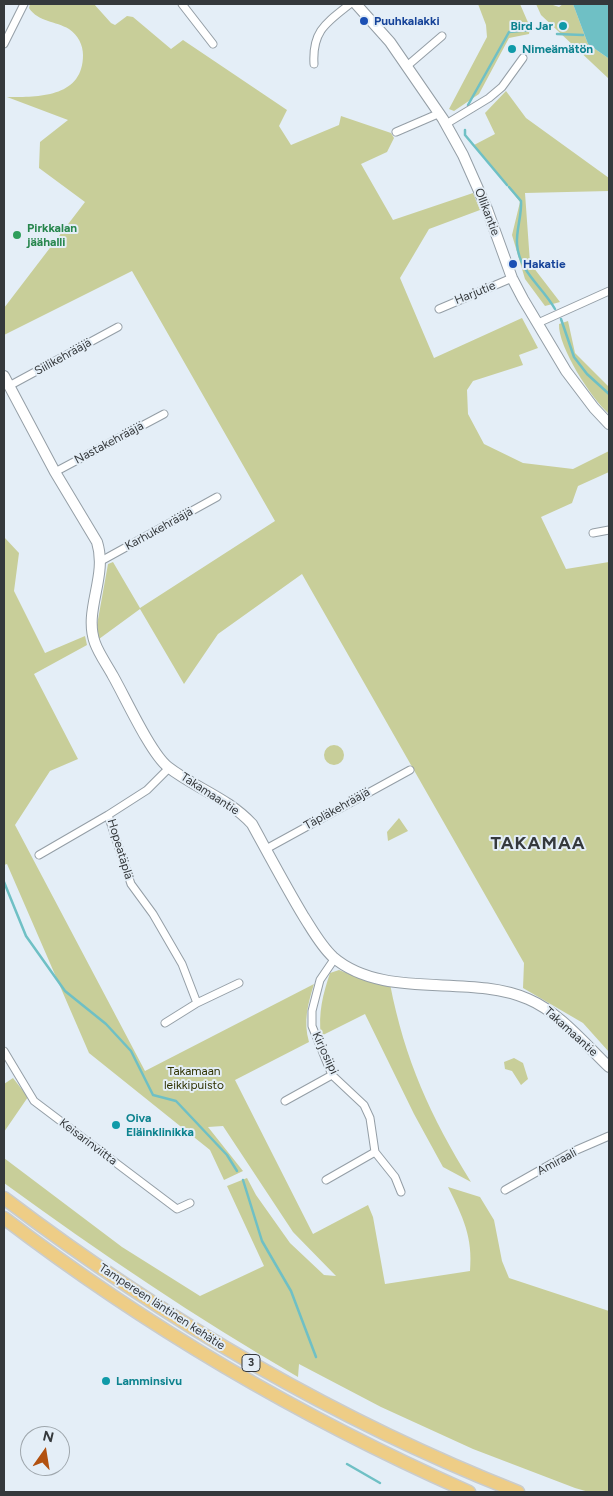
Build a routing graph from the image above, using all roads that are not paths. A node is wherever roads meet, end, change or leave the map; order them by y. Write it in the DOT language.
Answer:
graph roads {
  1 [pos="24,4"];
  2 [pos="182,4"];
  3 [pos="350,4"];
  4 [pos="356,4"];
  5 [pos="442,36"];
  6 [pos="4,44"];
  7 [pos="212,44"];
  8 [pos="523,58"];
  9 [pos="314,64"];
  10 [pos="407,66"];
  11 [pos="440,113"];
  12 [pos="446,124"];
  13 [pos="396,132"];
  14 [pos="512,278"];
  15 [pos="609,291"];
  16 [pos="439,309"];
  17 [pos="538,323"];
  18 [pos="118,327"];
  19 [pos="4,376"];
  20 [pos="9,386"];
  21 [pos="164,414"];
  22 [pos="609,424"];
  23 [pos="55,472"];
  24 [pos="217,497"];
  25 [pos="609,530"];
  26 [pos="594,533"];
  27 [pos="101,561"];
  28 [pos="169,768"];
  29 [pos="410,770"];
  30 [pos="108,814"];
  31 [pos="266,849"];
  32 [pos="39,855"];
  33 [pos="335,958"];
  34 [pos="239,983"];
  35 [pos="197,1003"];
  36 [pos="165,1023"];
  37 [pos="4,1051"];
  38 [pos="609,1067"];
  39 [pos="332,1075"];
  40 [pos="285,1100"];
  41 [pos="609,1136"];
  42 [pos="375,1152"];
  43 [pos="326,1180"];
  44 [pos="505,1190"];
  45 [pos="401,1192"];
  46 [pos="4,1198"];
  47 [pos="190,1203"];
  48 [pos="4,1218"];
  49 [pos="4,1229"];
  50 [pos="66,1264"];
  51 [pos="469,1492"];
  52 [pos="518,1492"];
  1 -- 6 [label="street"];
  2 -- 7 [label="street"];
  3 -- 9 [label="street"];
  4 -- 10 [label="street, Ollikantie"];
  5 -- 10 [label="street"];
  8 -- 12 [label="street"];
  10 -- 11 [label="street, Ollikantie"];
  11 -- 12 [label="street, Ollikantie"];
  11 -- 13 [label="street"];
  12 -- 14 [label="street, Ollikantie"];
  14 -- 16 [label="street, Harjutie"];
  14 -- 17 [label="street, Ollikantie"];
  15 -- 17 [label="street"];
  17 -- 22 [label="street, Ollikantie"];
  18 -- 20 [label="street, Siilikehrääjä"];
  19 -- 20 [label="street, Takamaantie"];
  20 -- 23 [label="street, Takamaantie"];
  21 -- 23 [label="street, Nastakehrääjä"];
  23 -- 27 [label="street, Takamaantie"];
  24 -- 27 [label="street, Karhukehrääjä"];
  25 -- 26 [label="street"];
  27 -- 28 [label="street, Takamaantie"];
  28 -- 30 [label="street, Hopeatäplä"];
  28 -- 31 [label="street, Takamaantie"];
  29 -- 31 [label="street, Täpläkehrääjä"];
  30 -- 32 [label="street"];
  30 -- 35 [label="street, Hopeatäplä"];
  31 -- 33 [label="street, Takamaantie"];
  33 -- 38 [label="street, Takamaantie"];
  33 -- 39 [label="street, Kirjosiipi"];
  34 -- 35 [label="street"];
  35 -- 36 [label="street"];
  37 -- 47 [label="street, Keisarinviitta"];
  39 -- 40 [label="street"];
  39 -- 42 [label="street, Kirjosiipi"];
  41 -- 44 [label="street, Amiraali"];
  42 -- 43 [label="street"];
  42 -- 45 [label="street"];
  46 -- 52 [label="highway, Tampereen läntinen kehätie / 3"];
  48 -- 50 [label="highway, Tampereen läntinen kehätie / 3"];
  49 -- 50 [label="highway"];
  50 -- 51 [label="highway, Tampereen läntinen kehätie / 3"];
}
